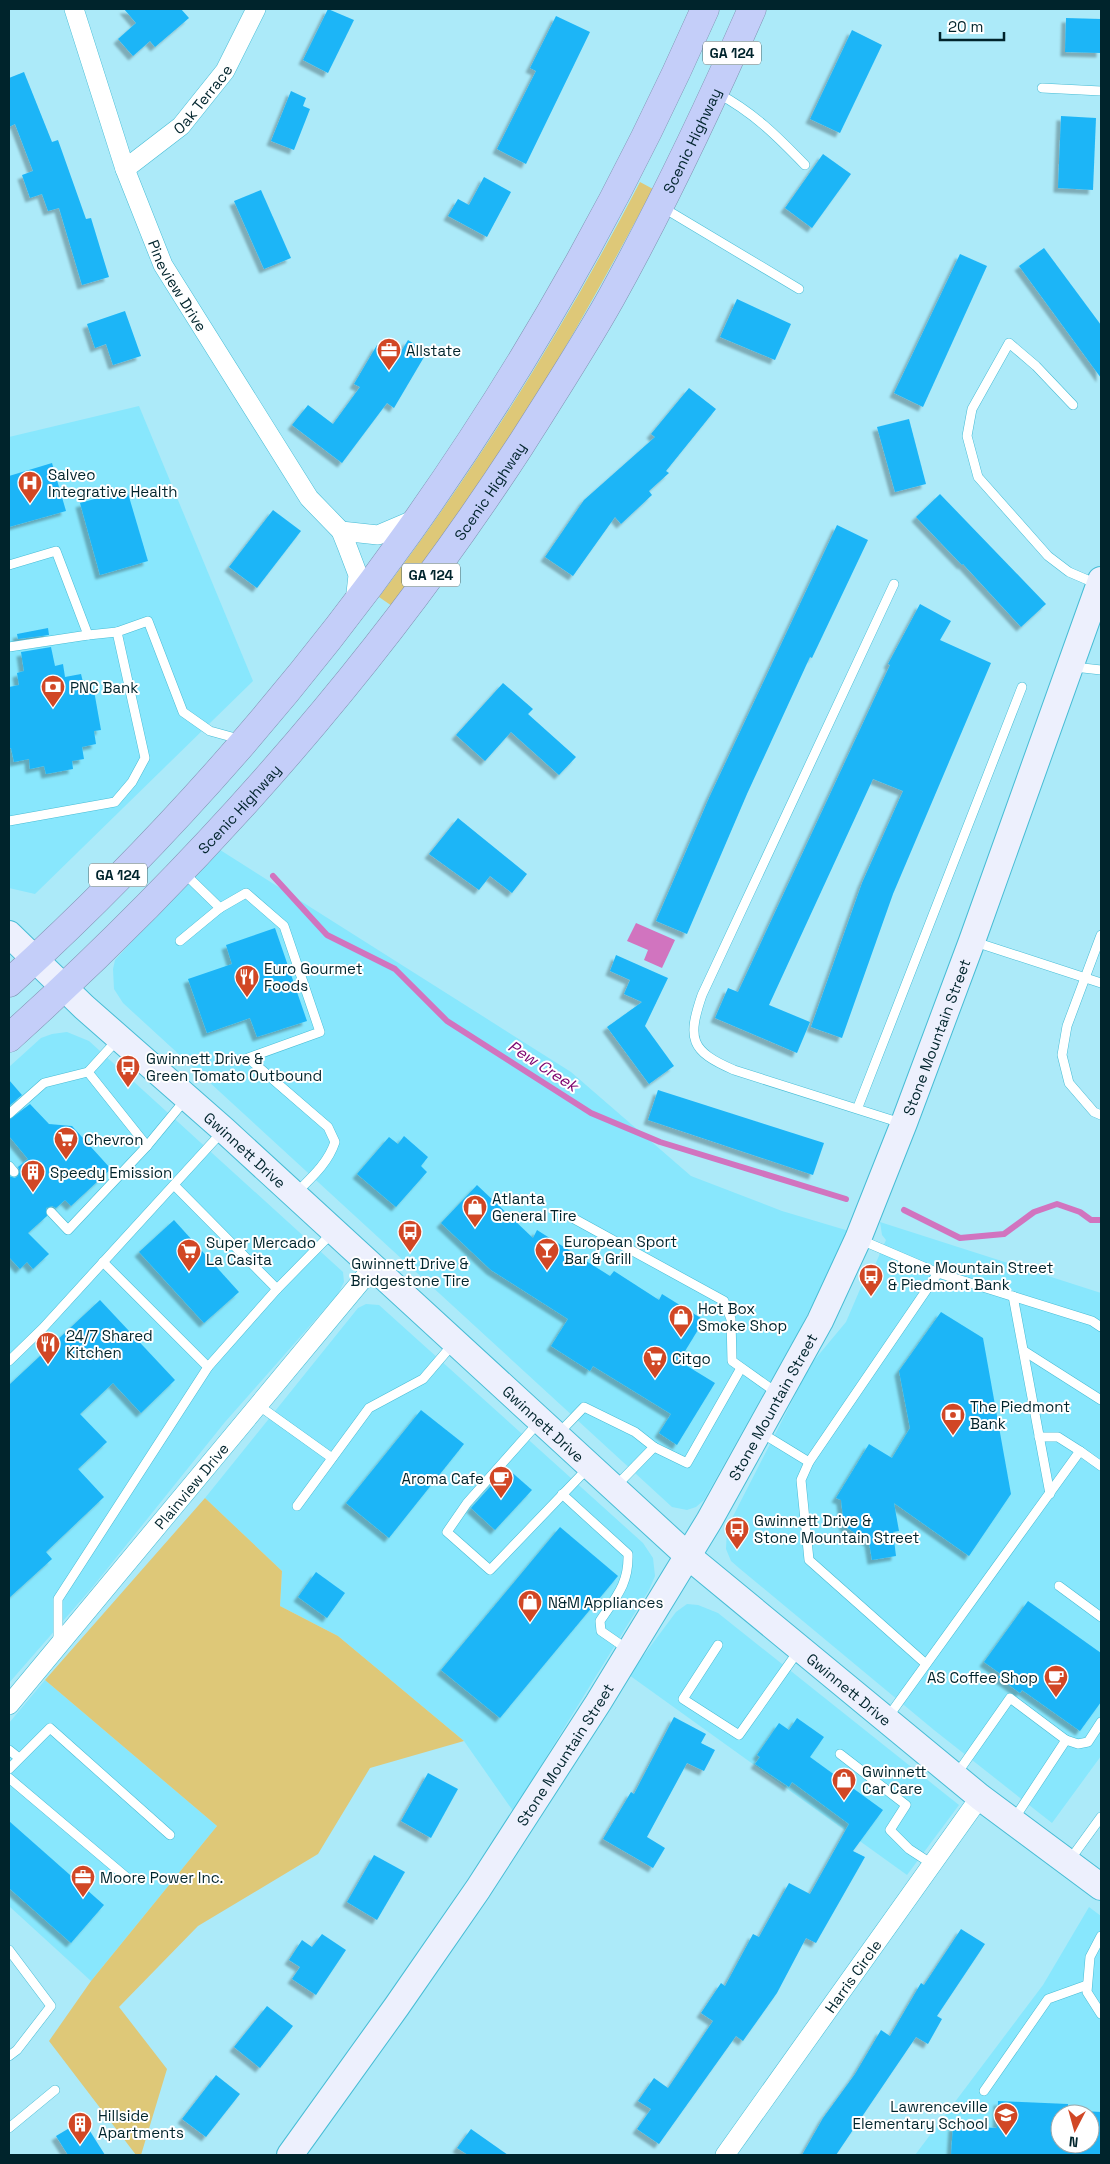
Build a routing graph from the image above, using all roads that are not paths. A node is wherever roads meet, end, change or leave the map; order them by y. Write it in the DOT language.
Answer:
graph roads {
  1 [pos="74,9"];
  2 [pos="256,9"];
  3 [pos="705,9"];
  4 [pos="752,9"];
  5 [pos="1042,88"];
  6 [pos="1101,91"];
  7 [pos="716,92"];
  8 [pos="805,165"];
  9 [pos="125,169"];
  10 [pos="660,206"];
  11 [pos="799,289"];
  12 [pos="1073,405"];
  13 [pos="420,517"];
  14 [pos="340,531"];
  15 [pos="9,565"];
  16 [pos="1100,582"];
  17 [pos="894,584"];
  18 [pos="354,607"];
  19 [pos="117,632"];
  20 [pos="88,635"];
  21 [pos="9,646"];
  22 [pos="1071,666"];
  23 [pos="1101,670"];
  24 [pos="1022,687"];
  25 [pos="244,740"];
  26 [pos="9,821"];
  27 [pos="183,871"];
  28 [pos="220,908"];
  29 [pos="9,934"];
  30 [pos="1101,935"];
  31 [pos="180,941"];
  32 [pos="972,941"];
  33 [pos="34,959"];
  34 [pos="1085,976"];
  35 [pos="9,982"];
  36 [pos="1101,982"];
  37 [pos="63,988"];
  38 [pos="9,1038"];
  39 [pos="119,1038"];
  40 [pos="88,1072"];
  41 [pos="187,1098"];
  42 [pos="858,1108"];
  43 [pos="9,1114"];
  44 [pos="1101,1115"];
  45 [pos="904,1123"];
  46 [pos="224,1130"];
  47 [pos="146,1146"];
  48 [pos="174,1185"];
  49 [pos="294,1195"];
  50 [pos="51,1212"];
  51 [pos="569,1216"];
  52 [pos="334,1232"];
  53 [pos="858,1239"];
  54 [pos="103,1262"];
  55 [pos="373,1267"];
  56 [pos="938,1272"];
  57 [pos="277,1289"];
  58 [pos="1013,1296"];
  59 [pos="1101,1327"];
  60 [pos="455,1342"];
  61 [pos="1024,1351"];
  62 [pos="9,1361"];
  63 [pos="208,1366"];
  64 [pos="741,1368"];
  65 [pos="779,1395"];
  66 [pos="1101,1400"];
  67 [pos="258,1405"];
  68 [pos="548,1428"];
  69 [pos="759,1431"];
  70 [pos="1040,1437"];
  71 [pos="654,1447"];
  72 [pos="1080,1451"];
  73 [pos="332,1458"];
  74 [pos="809,1462"];
  75 [pos="590,1466"];
  76 [pos="1101,1466"];
  77 [pos="614,1488"];
  78 [pos="562,1494"];
  79 [pos="1050,1494"];
  80 [pos="297,1506"];
  81 [pos="688,1556"];
  82 [pos="1059,1586"];
  83 [pos="1101,1617"];
  84 [pos="718,1645"];
  85 [pos="58,1646"];
  86 [pos="801,1648"];
  87 [pos="630,1651"];
  88 [pos="926,1664"];
  89 [pos="9,1705"];
  90 [pos="886,1720"];
  91 [pos="1101,1722"];
  92 [pos="1066,1740"];
  93 [pos="9,1750"];
  94 [pos="840,1754"];
  95 [pos="19,1758"];
  96 [pos="9,1769"];
  97 [pos="955,1776"];
  98 [pos="9,1778"];
  99 [pos="980,1796"];
  100 [pos="1101,1816"];
  101 [pos="1012,1822"];
  102 [pos="170,1835"];
  103 [pos="1068,1862"];
  104 [pos="932,1864"];
  105 [pos="125,1876"];
  106 [pos="1101,1887"];
  107 [pos="1101,1936"];
  108 [pos="9,1950"];
  109 [pos="1087,1985"];
  110 [pos="1101,2014"];
  111 [pos="9,2056"];
  112 [pos="54,2090"];
  113 [pos="984,2091"];
  114 [pos="9,2128"];
  115 [pos="290,2155"];
  116 [pos="725,2155"];
  1 -- 9 [label="street, Pineview Drive"];
  2 -- 9 [label="street, Oak Terrace"];
  3 -- 13 [label="highway, GA 124"];
  4 -- 7 [label="highway, Scenic Highway / GA 124"];
  5 -- 6 [label="lane"];
  7 -- 8 [label="lane"];
  7 -- 10 [label="highway, Scenic Highway / GA 124"];
  9 -- 14 [label="street, Pineview Drive"];
  10 -- 11 [label="lane"];
  10 -- 27 [label="highway, Scenic Highway / GA 124"];
  12 -- 16 [label="lane"];
  13 -- 14 [label="street"];
  13 -- 18 [label="highway, GA 124"];
  14 -- 18 [label="street"];
  15 -- 20 [label="lane"];
  16 -- 22 [label="main road, Stone Mountain Street"];
  17 -- 42 [label="lane"];
  18 -- 25 [label="highway, GA 124"];
  19 -- 20 [label="lane"];
  19 -- 25 [label="lane"];
  19 -- 26 [label="lane"];
  20 -- 21 [label="lane"];
  22 -- 23 [label="lane"];
  22 -- 32 [label="main road, Stone Mountain Street"];
  24 -- 42 [label="lane"];
  25 -- 33 [label="highway, GA 124"];
  27 -- 28 [label="lane"];
  27 -- 37 [label="highway, Scenic Highway / GA 124"];
  28 -- 31 [label="lane"];
  28 -- 49 [label="lane"];
  29 -- 33 [label="main road, Gwinnett Drive"];
  30 -- 34 [label="lane"];
  32 -- 34 [label="lane"];
  32 -- 45 [label="main road, Stone Mountain Street"];
  33 -- 35 [label="highway, GA 124"];
  33 -- 37 [label="main road, Gwinnett Drive"];
  34 -- 36 [label="lane"];
  34 -- 44 [label="lane"];
  37 -- 38 [label="highway, Scenic Highway / GA 124"];
  37 -- 39 [label="main road, Gwinnett Drive"];
  39 -- 40 [label="lane"];
  39 -- 41 [label="main road, Gwinnett Drive"];
  40 -- 43 [label="lane"];
  40 -- 47 [label="lane"];
  41 -- 46 [label="main road, Gwinnett Drive"];
  41 -- 47 [label="lane"];
  42 -- 45 [label="lane"];
  45 -- 53 [label="main road, Stone Mountain Street"];
  46 -- 48 [label="lane"];
  46 -- 49 [label="main road, Gwinnett Drive"];
  47 -- 50 [label="lane"];
  48 -- 54 [label="lane"];
  48 -- 57 [label="lane"];
  49 -- 52 [label="main road, Gwinnett Drive"];
  51 -- 64 [label="lane"];
  52 -- 55 [label="main road, Gwinnett Drive"];
  52 -- 57 [label="lane"];
  53 -- 56 [label="lane"];
  53 -- 65 [label="main road, Stone Mountain Street"];
  54 -- 62 [label="lane"];
  54 -- 63 [label="lane"];
  55 -- 60 [label="main road, Gwinnett Drive"];
  55 -- 67 [label="street, Plainview Drive"];
  56 -- 58 [label="lane"];
  56 -- 74 [label="lane"];
  57 -- 63 [label="lane"];
  58 -- 59 [label="lane"];
  58 -- 61 [label="lane"];
  60 -- 68 [label="main road, Gwinnett Drive"];
  60 -- 73 [label="lane"];
  61 -- 66 [label="lane"];
  61 -- 70 [label="lane"];
  63 -- 85 [label="lane"];
  64 -- 65 [label="lane"];
  64 -- 71 [label="lane"];
  65 -- 69 [label="main road, Stone Mountain Street"];
  67 -- 73 [label="lane"];
  67 -- 85 [label="street, Plainview Drive"];
  68 -- 71 [label="lane"];
  68 -- 75 [label="main road, Gwinnett Drive"];
  68 -- 78 [label="lane"];
  69 -- 74 [label="lane"];
  69 -- 81 [label="main road, Stone Mountain Street"];
  70 -- 72 [label="lane"];
  70 -- 79 [label="lane"];
  71 -- 77 [label="lane"];
  72 -- 76 [label="lane"];
  72 -- 79 [label="lane"];
  73 -- 80 [label="lane"];
  74 -- 88 [label="lane"];
  75 -- 77 [label="main road, Gwinnett Drive"];
  75 -- 78 [label="lane"];
  77 -- 81 [label="main road, Gwinnett Drive"];
  78 -- 87 [label="lane"];
  79 -- 88 [label="lane"];
  81 -- 86 [label="main road, Gwinnett Drive"];
  81 -- 87 [label="main road, Stone Mountain Street"];
  82 -- 83 [label="lane"];
  84 -- 86 [label="lane"];
  85 -- 89 [label="street, Plainview Drive"];
  86 -- 90 [label="main road, Gwinnett Drive"];
  87 -- 115 [label="main road, Stone Mountain Street"];
  88 -- 90 [label="lane"];
  90 -- 97 [label="main road, Gwinnett Drive"];
  91 -- 92 [label="lane"];
  92 -- 97 [label="lane"];
  92 -- 101 [label="lane"];
  93 -- 95 [label="lane"];
  94 -- 104 [label="lane"];
  95 -- 96 [label="lane"];
  95 -- 102 [label="lane"];
  97 -- 99 [label="main road, Gwinnett Drive"];
  98 -- 105 [label="lane"];
  99 -- 101 [label="main road, Gwinnett Drive"];
  99 -- 104 [label="street, Harris Circle"];
  100 -- 103 [label="lane"];
  101 -- 103 [label="main road, Gwinnett Drive"];
  103 -- 106 [label="main road, Gwinnett Drive"];
  104 -- 116 [label="street, Harris Circle"];
  107 -- 109 [label="lane"];
  108 -- 111 [label="lane"];
  109 -- 110 [label="lane"];
  109 -- 113 [label="lane"];
  112 -- 114 [label="lane"];
}
